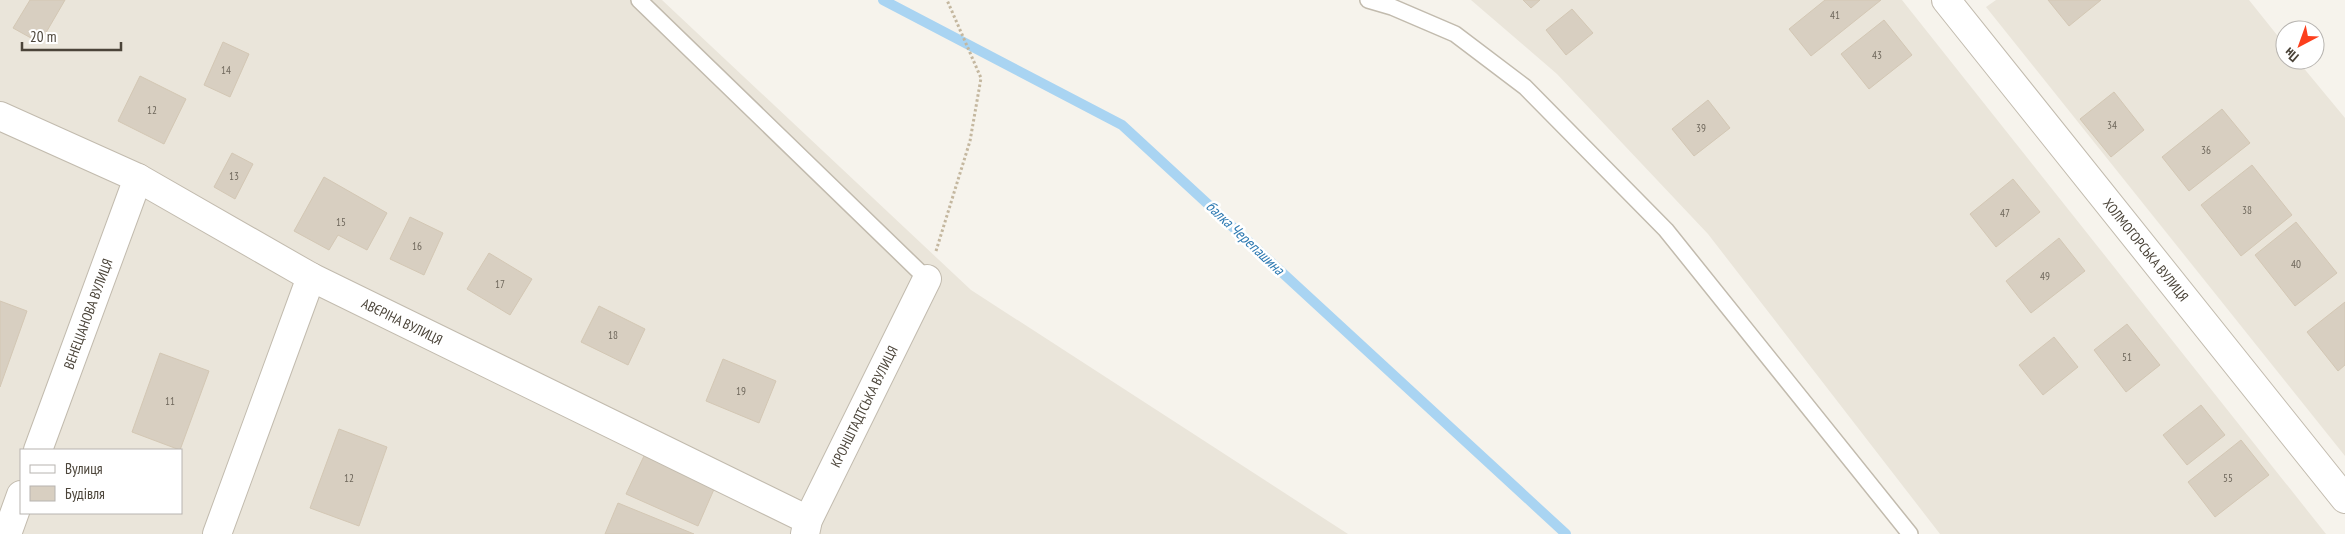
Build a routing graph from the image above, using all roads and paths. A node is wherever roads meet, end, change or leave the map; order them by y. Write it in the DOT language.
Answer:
graph roads {
  1 [pos="639,0"];
  2 [pos="947,0"];
  3 [pos="1368,0"];
  4 [pos="1946,0"];
  5 [pos="0,116"];
  6 [pos="138,178"];
  7 [pos="311,277"];
  8 [pos="928,279"];
  9 [pos="38,449"];
  10 [pos="20,497"];
  11 [pos="2345,499"];
  12 [pos="807,527"];
  13 [pos="7,534"];
  14 [pos="217,534"];
  15 [pos="1910,534"];
  1 -- 8 [label="lane"];
  2 -- 8 [label="path"];
  3 -- 15 [label="lane"];
  4 -- 11 [label="street, ХОЛМОГОРСЬКА ВУЛИЦЯ"];
  5 -- 6 [label="street, АВЄРІНА ВУЛИЦЯ"];
  6 -- 7 [label="street, АВЄРІНА ВУЛИЦЯ"];
  6 -- 9 [label="street, ВЕНЕЦІАНОВА ВУЛИЦЯ"];
  7 -- 12 [label="street, АВЄРІНА ВУЛИЦЯ"];
  7 -- 14 [label="street"];
  8 -- 12 [label="street, КРОНШТАДТСЬКА ВУЛИЦЯ"];
  10 -- 13 [label="street"];
}
